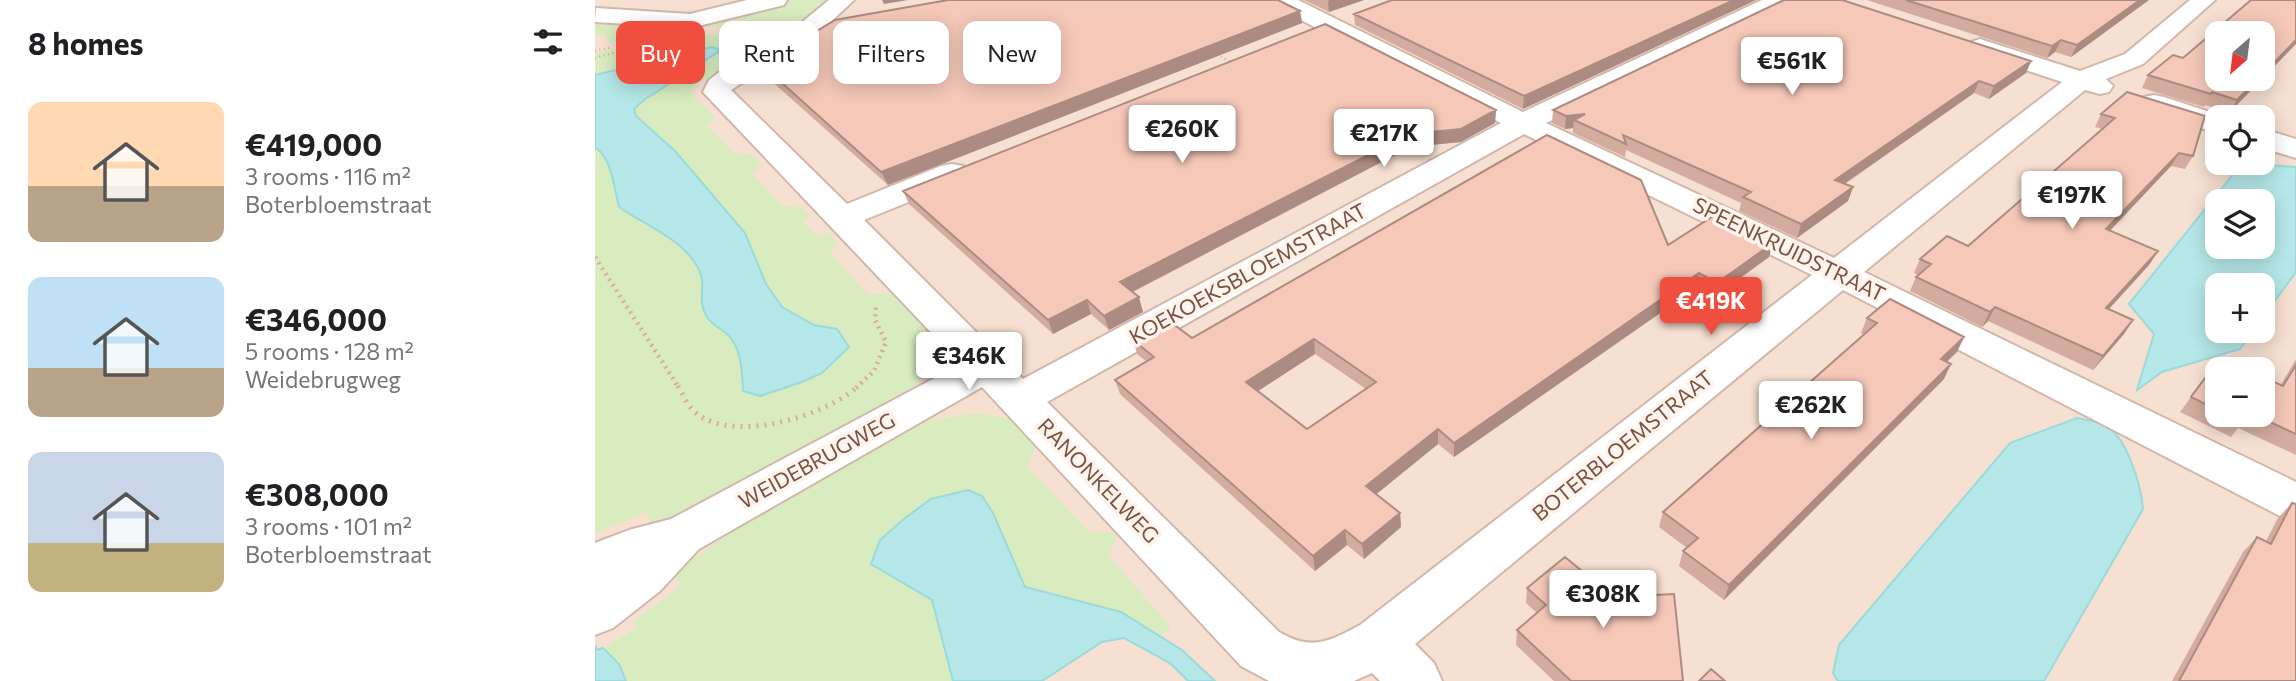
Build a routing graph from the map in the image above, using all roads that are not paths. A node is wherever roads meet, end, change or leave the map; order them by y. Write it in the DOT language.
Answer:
graph roads {
  1 [pos="776,0"];
  2 [pos="843,0"];
  3 [pos="1280,0"];
  4 [pos="1780,0"];
  5 [pos="2204,0"];
  6 [pos="1360,12"];
  7 [pos="596,15"];
  8 [pos="861,18"];
  9 [pos="817,21"];
  10 [pos="1327,24"];
  11 [pos="819,25"];
  12 [pos="1291,38"];
  13 [pos="1952,38"];
  14 [pos="2081,80"];
  15 [pos="723,84"];
  16 [pos="2205,120"];
  17 [pos="1523,123"];
  18 [pos="2275,142"];
  19 [pos="2296,149"];
  20 [pos="972,165"];
  21 [pos="842,217"];
  22 [pos="1839,274"];
  23 [pos="987,368"];
  24 [pos="1019,399"];
  25 [pos="2296,503"];
  26 [pos="683,535"];
  27 [pos="595,565"];
  28 [pos="595,612"];
  29 [pos="1378,642"];
  30 [pos="1415,681"];
  1 -- 7 [label="street"];
  2 -- 9 [label="street, RANONKELWEG"];
  3 -- 10 [label="street, SPEENKRUIDSTRAAT"];
  4 -- 17 [label="street, KOEKOEKSBLOEMSTRAAT"];
  5 -- 14 [label="street, BOTERBLOEMSTRAAT"];
  6 -- 10 [label="street"];
  8 -- 11 [label="street"];
  10 -- 12 [label="street"];
  10 -- 17 [label="street, SPEENKRUIDSTRAAT"];
  13 -- 14 [label="street"];
  14 -- 16 [label="street"];
  14 -- 22 [label="street, BOTERBLOEMSTRAAT"];
  15 -- 21 [label="street, RANONKELWEG"];
  17 -- 22 [label="street, SPEENKRUIDSTRAAT"];
  17 -- 24 [label="street, KOEKOEKSBLOEMSTRAAT"];
  18 -- 19 [label="street"];
  20 -- 21 [label="street"];
  21 -- 23 [label="street, RANONKELWEG"];
  22 -- 25 [label="street, SPEENKRUIDSTRAAT"];
  22 -- 29 [label="street, BOTERBLOEMSTRAAT"];
  23 -- 24 [label="street, RANONKELWEG"];
  23 -- 26 [label="street, WEIDEBRUGWEG"];
  24 -- 29 [label="street, RANONKELWEG"];
  26 -- 27 [label="street, WEIDEBRUGWEG"];
  26 -- 28 [label="street, WEIDEBRUGWEG"];
  29 -- 30 [label="street"];
}
